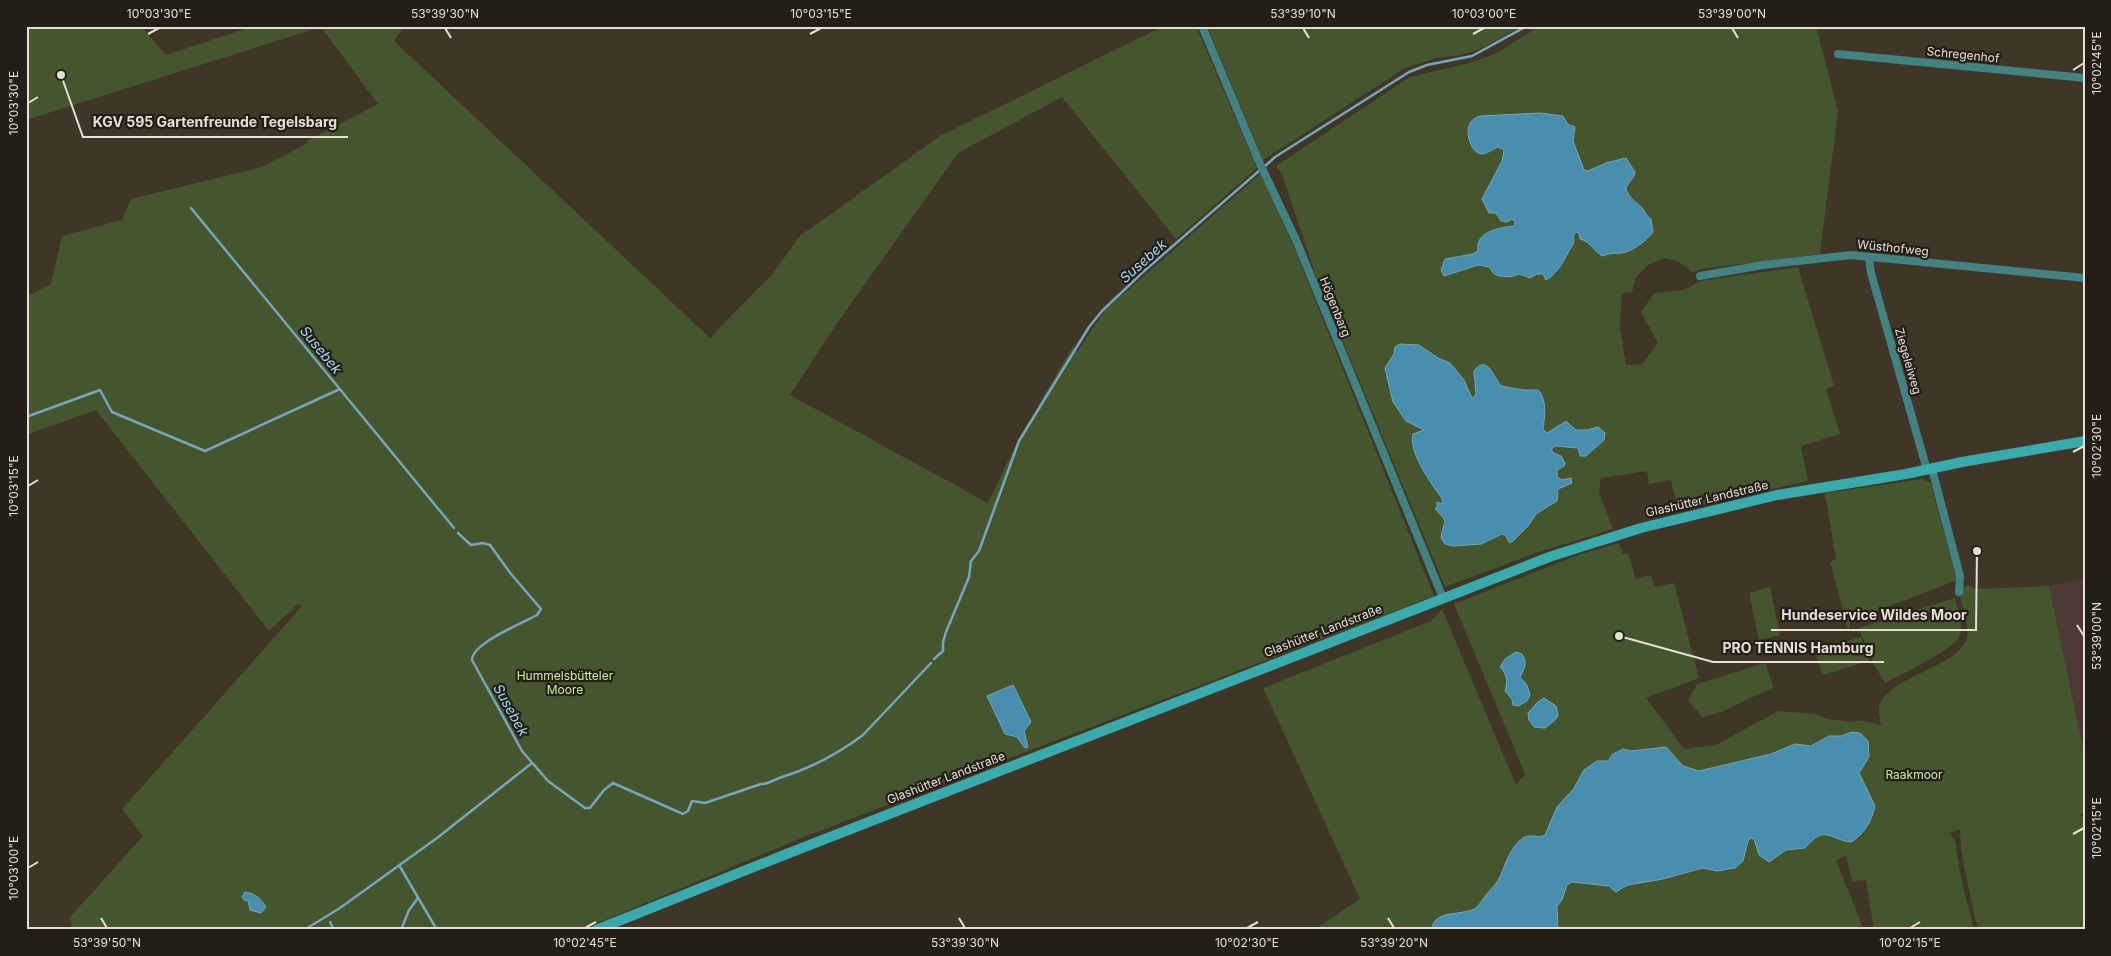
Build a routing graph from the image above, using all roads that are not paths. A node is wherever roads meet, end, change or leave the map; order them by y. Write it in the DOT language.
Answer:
graph roads {
  1 [pos="1202,26"];
  2 [pos="1838,54"];
  3 [pos="2085,78"];
  4 [pos="1869,258"];
  5 [pos="1700,276"];
  6 [pos="2085,278"];
  7 [pos="2085,441"];
  8 [pos="1930,470"];
  9 [pos="1959,592"];
  10 [pos="1443,598"];
  11 [pos="596,930"];
  1 -- 10 [label="street, Högenbarg"];
  2 -- 3 [label="street, Schregenhof"];
  4 -- 5 [label="street, Wüsthofweg"];
  4 -- 6 [label="street, Wüsthofweg"];
  4 -- 8 [label="street, Ziegeleiweg"];
  7 -- 8 [label="street, Glashütter Landstraße"];
  8 -- 9 [label="street, Ziegeleiweg"];
  8 -- 10 [label="street, Glashütter Landstraße"];
  10 -- 11 [label="street, Glashütter Landstraße"];
}
